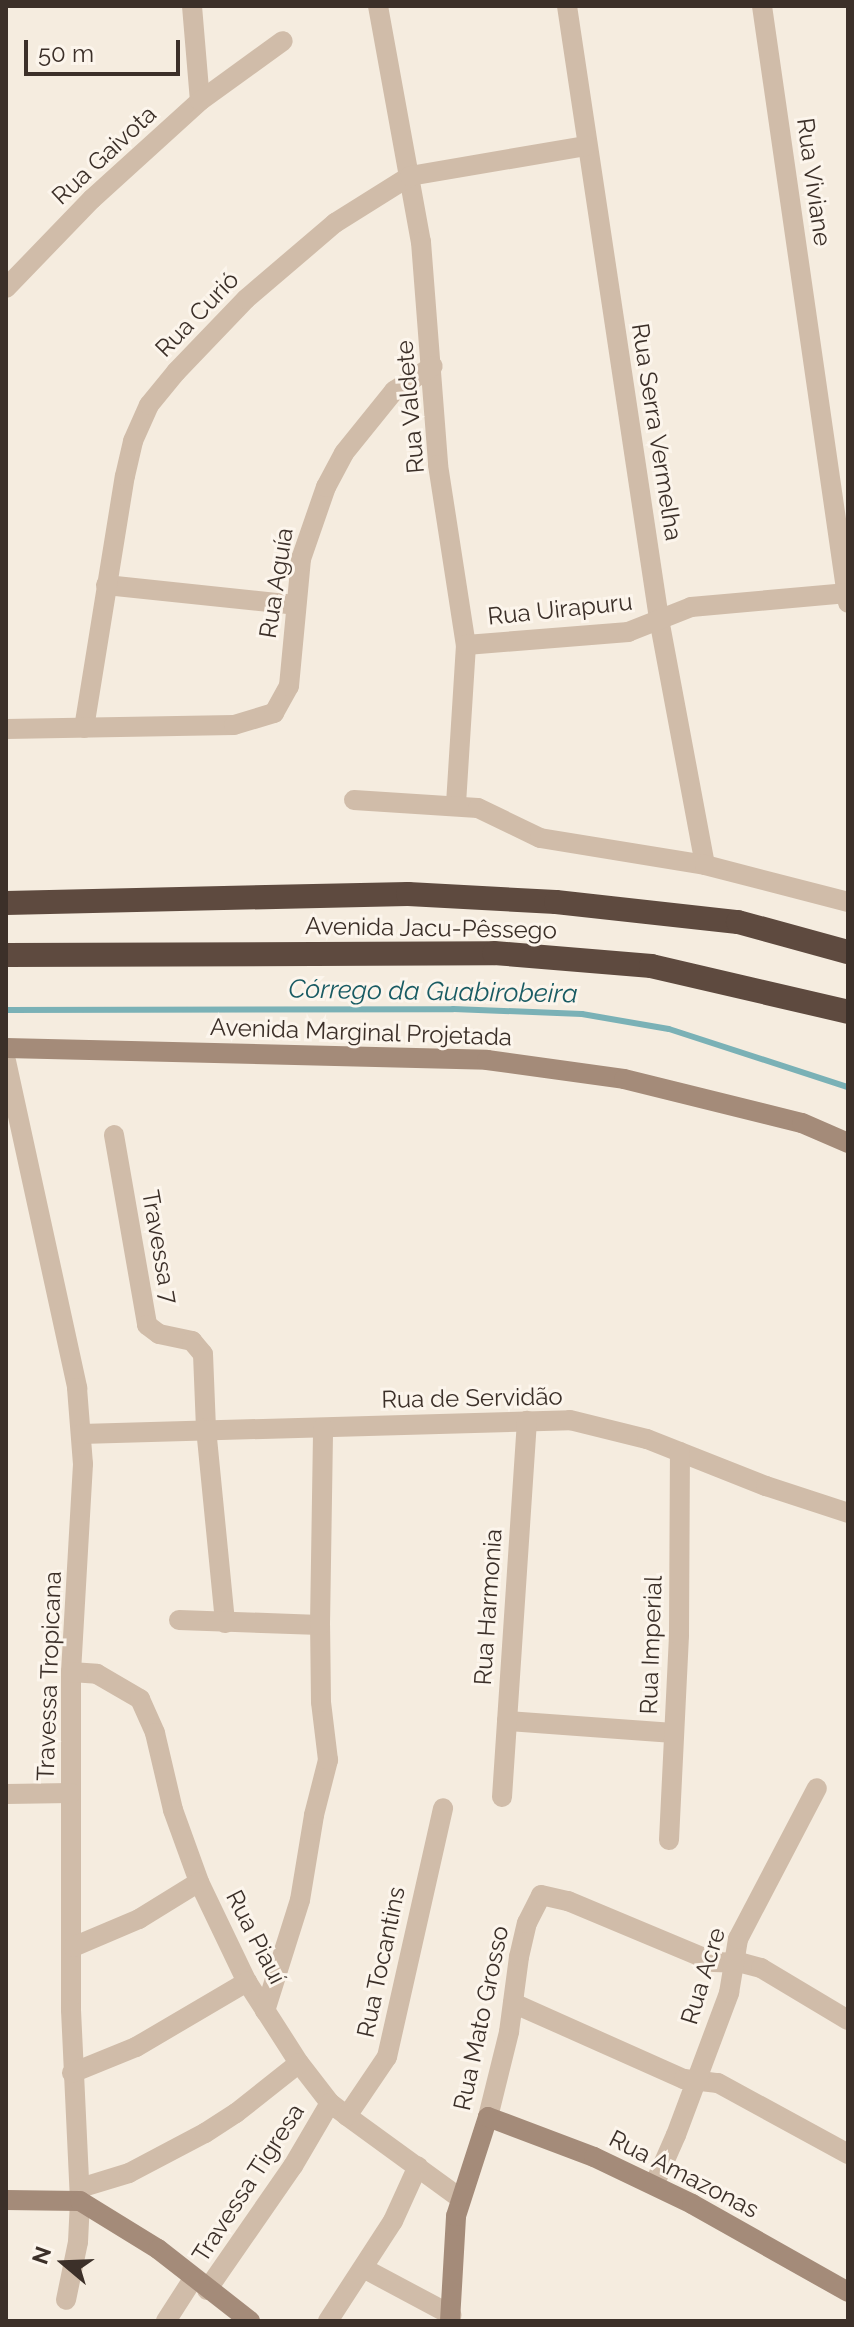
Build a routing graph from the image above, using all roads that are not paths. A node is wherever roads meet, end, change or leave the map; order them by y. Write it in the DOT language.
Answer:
graph roads {
  1 [pos="192,6"];
  2 [pos="378,6"];
  3 [pos="567,6"];
  4 [pos="762,6"];
  5 [pos="283,41"];
  6 [pos="200,101"];
  7 [pos="586,146"];
  8 [pos="410,176"];
  9 [pos="6,288"];
  10 [pos="433,366"];
  11 [pos="106,585"];
  12 [pos="847,598"];
  13 [pos="295,605"];
  14 [pos="659,619"];
  15 [pos="466,645"];
  16 [pos="84,728"];
  17 [pos="6,729"];
  18 [pos="354,800"];
  19 [pos="456,806"];
  20 [pos="705,865"];
  21 [pos="848,902"];
  22 [pos="6,903"];
  23 [pos="848,952"];
  24 [pos="6,955"];
  25 [pos="848,1012"];
  26 [pos="6,1048"];
  27 [pos="6,1061"];
  28 [pos="10,1102"];
  29 [pos="114,1135"];
  30 [pos="848,1143"];
  31 [pos="527,1421"];
  32 [pos="206,1428"];
  33 [pos="323,1428"];
  34 [pos="81,1434"];
  35 [pos="680,1452"];
  36 [pos="848,1513"];
  37 [pos="179,1620"];
  38 [pos="225,1623"];
  39 [pos="320,1625"];
  40 [pos="71,1672"];
  41 [pos="507,1721"];
  42 [pos="674,1733"];
  43 [pos="817,1788"];
  44 [pos="71,1793"];
  45 [pos="6,1794"];
  46 [pos="502,1797"];
  47 [pos="443,1808"];
  48 [pos="669,1840"];
  49 [pos="199,1882"];
  50 [pos="73,1947"];
  51 [pos="733,1964"];
  52 [pos="247,1982"];
  53 [pos="513,2003"];
  54 [pos="265,2011"];
  55 [pos="848,2020"];
  56 [pos="299,2063"];
  57 [pos="72,2073"];
  58 [pos="697,2079"];
  59 [pos="330,2103"];
  60 [pos="347,2116"];
  61 [pos="488,2117"];
  62 [pos="848,2154"];
  63 [pos="418,2166"];
  64 [pos="654,2185"];
  65 [pos="80,2195"];
  66 [pos="460,2198"];
  67 [pos="6,2200"];
  68 [pos="365,2269"];
  69 [pos="200,2285"];
  70 [pos="848,2292"];
  71 [pos="66,2300"];
  72 [pos="450,2318"];
  73 [pos="166,2321"];
  74 [pos="250,2321"];
  75 [pos="328,2321"];
  1 -- 6 [label="street"];
  2 -- 8 [label="street, Rua Valdete"];
  3 -- 7 [label="street, Rua Serra Vermelha"];
  4 -- 12 [label="street, Rua Viviane"];
  5 -- 6 [label="street, Rua Gaivota"];
  6 -- 9 [label="street, Rua Gaivota"];
  7 -- 8 [label="street, Rua Curió"];
  7 -- 14 [label="street, Rua Serra Vermelha"];
  8 -- 10 [label="street, Rua Valdete"];
  8 -- 11 [label="street, Rua Curió"];
  10 -- 13 [label="street, Rua Aguía"];
  10 -- 15 [label="street, Rua Valdete"];
  11 -- 13 [label="street"];
  11 -- 16 [label="street, Rua Curió"];
  12 -- 14 [label="street, Rua Uirapuru"];
  13 -- 16 [label="street, Rua Aguía"];
  14 -- 15 [label="street, Rua Uirapuru"];
  14 -- 20 [label="street, Rua Serra Vermelha"];
  15 -- 19 [label="street, Rua Valdete"];
  16 -- 17 [label="street"];
  18 -- 19 [label="street"];
  19 -- 20 [label="street"];
  20 -- 21 [label="street"];
  22 -- 23 [label="highway, Avenida Jacu-Pêssego"];
  24 -- 25 [label="highway, Avenida Jacu-Pêssego"];
  26 -- 30 [label="street, Avenida Marginal Projetada"];
  27 -- 28 [label="street, Travessa Tropicana"];
  28 -- 34 [label="street, Travessa Tropicana"];
  29 -- 32 [label="street, Travessa 7"];
  31 -- 33 [label="street, Rua de Servidão"];
  31 -- 35 [label="street, Rua de Servidão"];
  31 -- 41 [label="street, Rua Harmonia"];
  32 -- 33 [label="street, Rua de Servidão"];
  32 -- 34 [label="street, Rua de Servidão"];
  32 -- 38 [label="street"];
  33 -- 39 [label="street"];
  34 -- 40 [label="street, Travessa Tropicana"];
  35 -- 36 [label="street, Rua de Servidão"];
  35 -- 42 [label="street, Rua Imperial"];
  37 -- 38 [label="street"];
  38 -- 39 [label="street"];
  39 -- 54 [label="street"];
  40 -- 44 [label="street, Travessa Tropicana"];
  40 -- 49 [label="street, Rua Piauí"];
  41 -- 42 [label="street"];
  41 -- 46 [label="street, Rua Harmonia"];
  42 -- 48 [label="street, Rua Imperial"];
  43 -- 51 [label="street, Rua Acre"];
  44 -- 45 [label="street"];
  44 -- 50 [label="street, Travessa Tropicana"];
  47 -- 60 [label="street, Rua Tocantins"];
  49 -- 50 [label="street"];
  49 -- 52 [label="street, Rua Piauí"];
  50 -- 57 [label="street, Travessa Tropicana"];
  51 -- 53 [label="street, Rua Mato Grosso"];
  51 -- 55 [label="street"];
  51 -- 58 [label="street, Rua Acre"];
  52 -- 54 [label="street, Rua Piauí"];
  52 -- 57 [label="street"];
  53 -- 58 [label="street"];
  53 -- 61 [label="street, Rua Mato Grosso"];
  54 -- 56 [label="street, Rua Piauí"];
  56 -- 59 [label="street, Rua Piauí"];
  56 -- 65 [label="street, Travessa Tigresa"];
  57 -- 65 [label="street, Travessa Tropicana"];
  58 -- 62 [label="street"];
  58 -- 64 [label="street, Rua Acre"];
  59 -- 60 [label="street, Rua Piauí"];
  59 -- 69 [label="street, Travessa Tigresa"];
  60 -- 63 [label="street, Rua Piauí"];
  61 -- 64 [label="street, Rua Amazonas"];
  61 -- 66 [label="street, Rua Mato Grosso"];
  63 -- 66 [label="street, Rua Piauí"];
  63 -- 68 [label="street"];
  64 -- 70 [label="street, Rua Amazonas"];
  65 -- 67 [label="street"];
  65 -- 69 [label="street"];
  65 -- 71 [label="street, Travessa Tropicana"];
  66 -- 72 [label="street, Rua Mato Grosso"];
  68 -- 72 [label="street"];
  68 -- 75 [label="street"];
  69 -- 73 [label="street, Travessa Tigresa"];
  69 -- 74 [label="street"];
}
